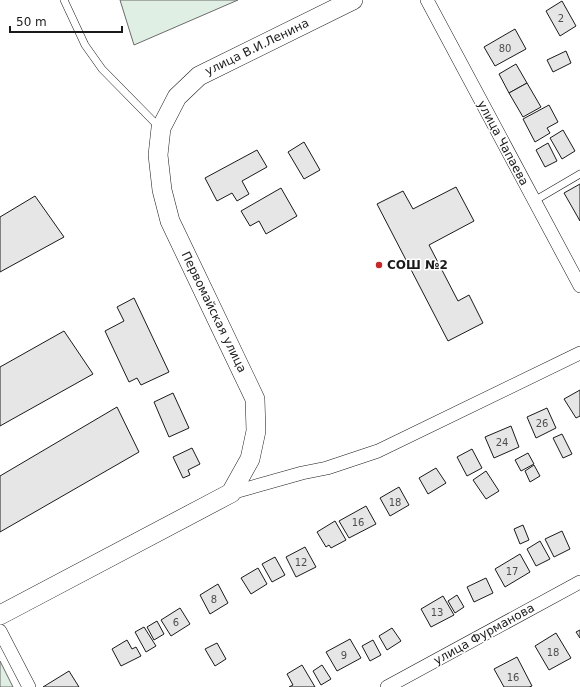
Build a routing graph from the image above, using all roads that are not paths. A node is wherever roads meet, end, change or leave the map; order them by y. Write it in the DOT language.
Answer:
graph roads {
  1 [pos="64,0"];
  2 [pos="353,0"];
  3 [pos="427,0"];
  4 [pos="161,128"];
  5 [pos="580,174"];
  6 [pos="534,201"];
  7 [pos="580,286"];
  8 [pos="580,353"];
  9 [pos="230,493"];
  10 [pos="580,582"];
  11 [pos="0,615"];
  12 [pos="0,631"];
  13 [pos="30,687"];
  14 [pos="388,687"];
  1 -- 4 [label="lane"];
  2 -- 4 [label="main road, улица В.И.Ленина"];
  3 -- 6 [label="street, улица Чапаева"];
  4 -- 9 [label="main road, Первомайская улица"];
  5 -- 6 [label="lane"];
  6 -- 7 [label="street, улица Чапаева"];
  8 -- 9 [label="street"];
  9 -- 11 [label="main road"];
  10 -- 14 [label="street, улица Фурманова"];
  12 -- 13 [label="street"];
}
